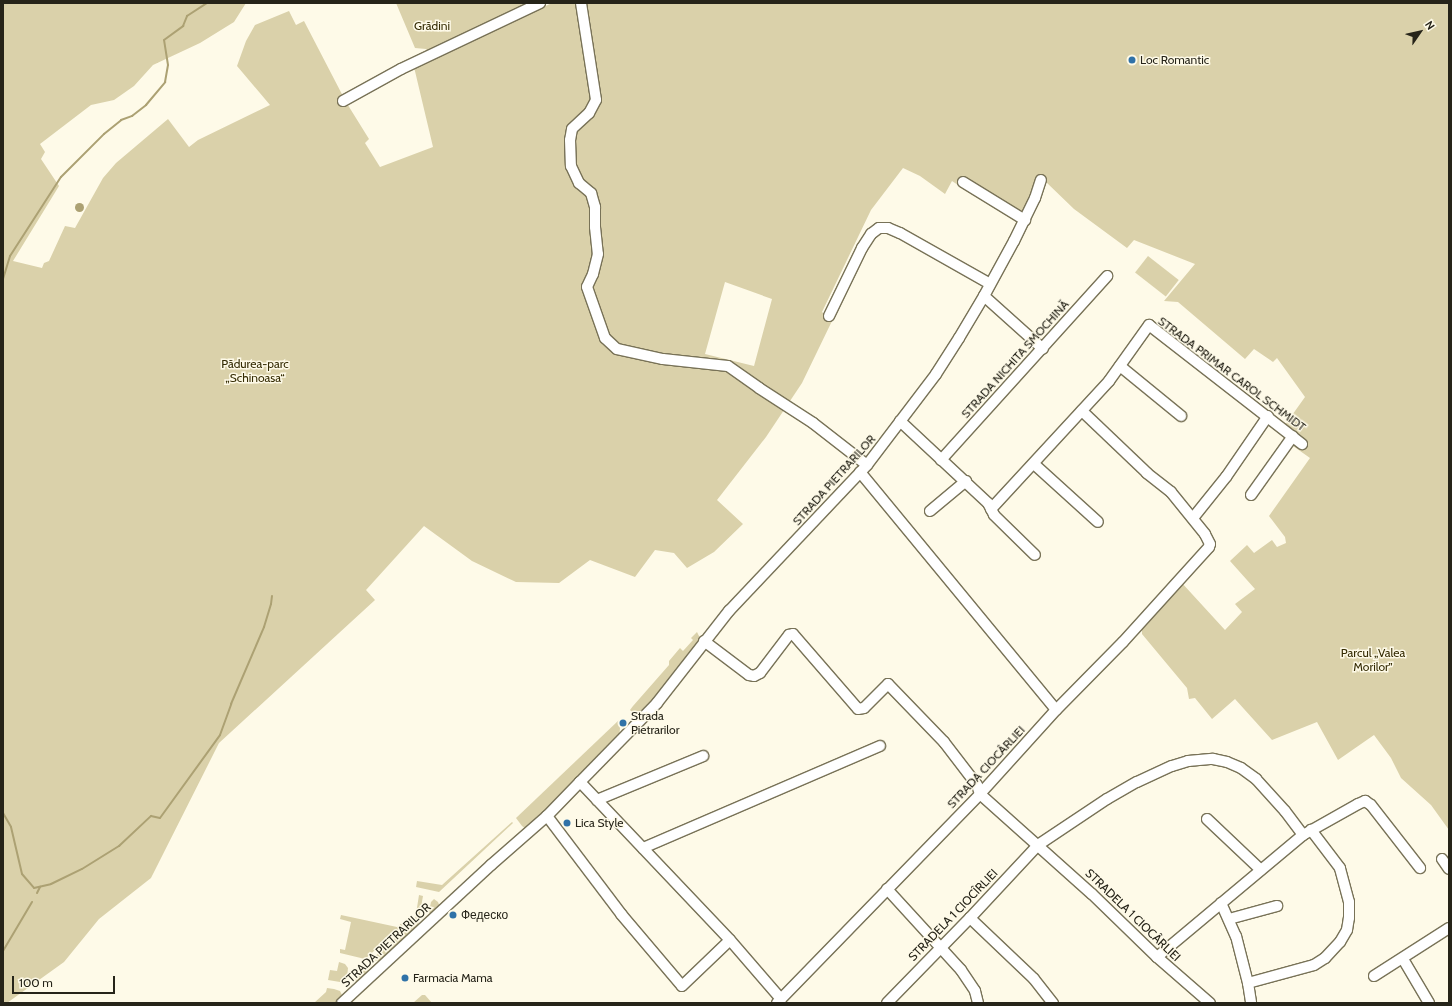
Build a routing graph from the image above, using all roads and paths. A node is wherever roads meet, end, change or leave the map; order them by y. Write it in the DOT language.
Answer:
graph roads {
  1 [pos="540,3"];
  2 [pos="581,3"];
  3 [pos="342,101"];
  4 [pos="1041,180"];
  5 [pos="963,182"];
  6 [pos="1025,220"];
  7 [pos="1107,276"];
  8 [pos="990,284"];
  9 [pos="984,296"];
  10 [pos="829,316"];
  11 [pos="1042,349"];
  12 [pos="1120,366"];
  13 [pos="1082,411"];
  14 [pos="1181,416"];
  15 [pos="1268,416"];
  16 [pos="900,421"];
  17 [pos="1293,436"];
  18 [pos="1302,444"];
  19 [pos="941,460"];
  20 [pos="1034,464"];
  21 [pos="864,469"];
  22 [pos="966,481"];
  23 [pos="1251,495"];
  24 [pos="990,509"];
  25 [pos="930,511"];
  26 [pos="1193,518"];
  27 [pos="1098,522"];
  28 [pos="1035,555"];
  29 [pos="704,641"];
  30 [pos="1056,710"];
  31 [pos="880,746"];
  32 [pos="703,756"];
  33 [pos="580,782"];
  34 [pos="980,794"];
  35 [pos="597,800"];
  36 [pos="547,816"];
  37 [pos="1207,819"];
  38 [pos="1307,832"];
  39 [pos="1038,845"];
  40 [pos="643,848"];
  41 [pos="1442,859"];
  42 [pos="1420,868"];
  43 [pos="1449,869"];
  44 [pos="1261,870"];
  45 [pos="887,889"];
  46 [pos="1221,903"];
  47 [pos="1277,906"];
  48 [pos="970,918"];
  49 [pos="1228,919"];
  50 [pos="1449,928"];
  51 [pos="730,940"];
  52 [pos="942,947"];
  53 [pos="1157,957"];
  54 [pos="1403,959"];
  55 [pos="1374,976"];
  56 [pos="1248,983"];
  57 [pos="779,1001"];
  58 [pos="342,1003"];
  59 [pos="887,1003"];
  60 [pos="978,1003"];
  61 [pos="1054,1003"];
  62 [pos="1210,1003"];
  63 [pos="1251,1003"];
  64 [pos="1429,1003"];
  1 -- 3 [label="street"];
  2 -- 21 [label="street"];
  4 -- 6 [label="street, STRADA PIETRARILOR"];
  5 -- 6 [label="street"];
  6 -- 8 [label="street, STRADA PIETRARILOR"];
  7 -- 11 [label="street, STRADA NICHITA SMOCHINĂ"];
  8 -- 9 [label="street, STRADA PIETRARILOR"];
  8 -- 10 [label="street"];
  9 -- 11 [label="street"];
  9 -- 16 [label="street, STRADA PIETRARILOR"];
  11 -- 19 [label="street, STRADA NICHITA SMOCHINĂ"];
  12 -- 13 [label="street, STRADA PRIMAR CAROL SCHMIDT"];
  12 -- 14 [label="street"];
  12 -- 15 [label="street, STRADA PRIMAR CAROL SCHMIDT"];
  13 -- 20 [label="street, STRADA PRIMAR CAROL SCHMIDT"];
  13 -- 26 [label="street"];
  15 -- 17 [label="street, STRADA PRIMAR CAROL SCHMIDT"];
  15 -- 26 [label="street"];
  16 -- 19 [label="street"];
  16 -- 21 [label="street, STRADA PIETRARILOR"];
  17 -- 18 [label="street, STRADA PRIMAR CAROL SCHMIDT"];
  17 -- 23 [label="street"];
  19 -- 22 [label="street"];
  20 -- 24 [label="street, STRADA PRIMAR CAROL SCHMIDT"];
  20 -- 27 [label="street"];
  21 -- 29 [label="street, STRADA PIETRARILOR"];
  21 -- 30 [label="street"];
  22 -- 24 [label="street"];
  22 -- 25 [label="street"];
  24 -- 28 [label="street"];
  26 -- 30 [label="street, STRADA CIOCÂRLIEI"];
  29 -- 33 [label="street, STRADA PIETRARILOR"];
  29 -- 34 [label="street"];
  30 -- 34 [label="street, STRADA CIOCÂRLIEI"];
  31 -- 40 [label="street"];
  32 -- 35 [label="street"];
  33 -- 35 [label="street"];
  33 -- 36 [label="street, STRADA PIETRARILOR"];
  34 -- 39 [label="street, STRADELA 1 CIOCÂRLIEI"];
  34 -- 45 [label="street, STRADA CIOCÂRLIEI"];
  35 -- 40 [label="street"];
  36 -- 51 [label="street"];
  36 -- 58 [label="street, STRADA PIETRARILOR"];
  37 -- 44 [label="street"];
  38 -- 39 [label="street"];
  38 -- 42 [label="street"];
  38 -- 44 [label="street"];
  38 -- 56 [label="street"];
  39 -- 48 [label="street, STRADELA 1 CIOCÎRLIEI"];
  39 -- 53 [label="street, STRADELA 1 CIOCÂRLIEI"];
  40 -- 51 [label="street"];
  41 -- 43 [label="street"];
  44 -- 46 [label="street"];
  45 -- 52 [label="street"];
  45 -- 57 [label="street, STRADA CIOCÂRLIEI"];
  46 -- 49 [label="street"];
  46 -- 53 [label="street"];
  47 -- 49 [label="street"];
  48 -- 52 [label="street, STRADELA 1 CIOCÎRLIEI"];
  48 -- 61 [label="street"];
  49 -- 56 [label="street"];
  50 -- 54 [label="street"];
  51 -- 57 [label="street"];
  52 -- 59 [label="street, STRADELA 1 CIOCÎRLIEI"];
  52 -- 60 [label="street"];
  53 -- 62 [label="street, STRADELA 1 CIOCÂRLIEI"];
  54 -- 55 [label="street"];
  54 -- 64 [label="street"];
  56 -- 63 [label="street"];
}
